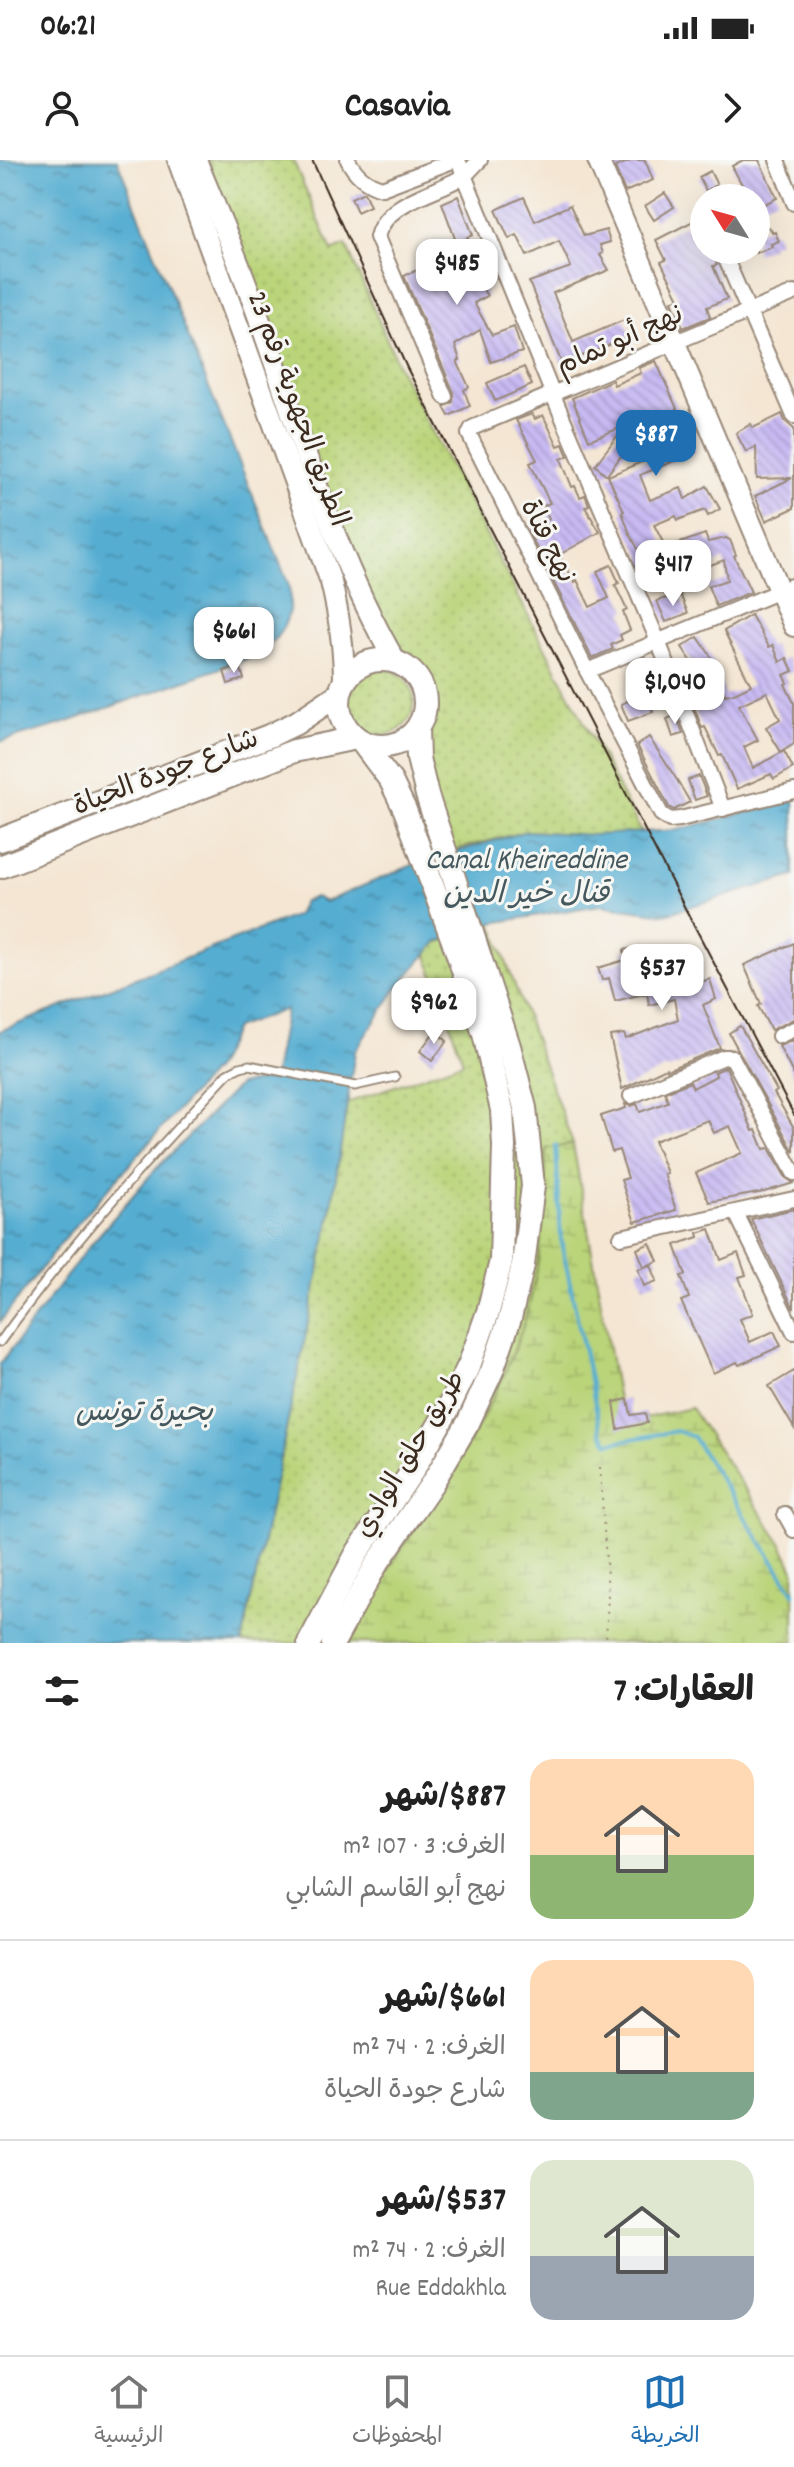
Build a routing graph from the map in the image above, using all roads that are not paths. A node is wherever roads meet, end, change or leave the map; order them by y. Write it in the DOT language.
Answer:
graph roads {
  1 [pos="178,160"];
  2 [pos="196,160"];
  3 [pos="348,160"];
  4 [pos="457,160"];
  5 [pos="471,160"];
  6 [pos="480,160"];
  7 [pos="598,160"];
  8 [pos="777,160"];
  9 [pos="464,176"];
  10 [pos="389,187"];
  11 [pos="794,203"];
  12 [pos="398,208"];
  13 [pos="728,264"];
  14 [pos="794,293"];
  15 [pos="749,312"];
  16 [pos="674,342"];
  17 [pos="553,395"];
  18 [pos="445,397"];
  19 [pos="794,416"];
  20 [pos="469,434"];
  21 [pos="787,588"];
  22 [pos="794,626"];
  23 [pos="658,641"];
  24 [pos="395,661"];
  25 [pos="587,671"];
  26 [pos="342,688"];
  27 [pos="417,729"];
  28 [pos="358,740"];
  29 [pos="794,791"];
  30 [pos="723,809"];
  31 [pos="0,840"];
  32 [pos="0,867"];
  33 [pos="466,945"];
  34 [pos="794,1029"];
  35 [pos="779,1036"];
  36 [pos="395,1077"];
  37 [pos="631,1096"];
  38 [pos="794,1173"];
  39 [pos="794,1199"];
  40 [pos="736,1213"];
  41 [pos="621,1237"];
  42 [pos="794,1332"];
  43 [pos="0,1342"];
  44 [pos="785,1514"];
  45 [pos="794,1530"];
  46 [pos="309,1643"];
  47 [pos="333,1643"];
  1 -- 26 [label="main road, الطريق الجهوية رقم 23"];
  2 -- 24 [label="main road, الطريق الجهوية رقم 23"];
  3 -- 10 [label="street"];
  4 -- 9 [label="street"];
  4 -- 10 [label="street"];
  5 -- 6 [label="street"];
  6 -- 9 [label="street"];
  7 -- 16 [label="main road"];
  8 -- 11 [label="street"];
  9 -- 12 [label="street"];
  9 -- 17 [label="street"];
  10 -- 12 [label="street"];
  12 -- 18 [label="street"];
  13 -- 15 [label="street"];
  14 -- 15 [label="street, نهج أبو تمام"];
  15 -- 16 [label="street, نهج أبو تمام"];
  15 -- 19 [label="street"];
  16 -- 17 [label="street, نهج أبو تمام"];
  16 -- 21 [label="main road"];
  17 -- 20 [label="street, نهج أبو تمام"];
  17 -- 23 [label="street"];
  20 -- 25 [label="street, نهج قناة"];
  21 -- 22 [label="main road"];
  21 -- 23 [label="street"];
  23 -- 25 [label="street"];
  23 -- 30 [label="street"];
  24 -- 26 [label="highway"];
  24 -- 27 [label="highway, الطريق الجهوية رقم 23"];
  25 -- 30 [label="street, نهج قناة"];
  26 -- 28 [label="highway, الطريق الجهوية رقم 23"];
  26 -- 31 [label="highway, شارع جودة الحياة"];
  27 -- 28 [label="highway"];
  27 -- 33 [label="highway, طريق حلق الوادي"];
  28 -- 32 [label="highway, شارع جودة الحياة"];
  28 -- 33 [label="highway, طريق حلق الوادي"];
  29 -- 30 [label="street"];
  33 -- 46 [label="highway, طريق حلق الوادي"];
  33 -- 47 [label="highway, طريق حلق الوادي"];
  34 -- 35 [label="street"];
  36 -- 43 [label="lane"];
  37 -- 38 [label="street"];
  39 -- 40 [label="street"];
  40 -- 41 [label="street"];
  40 -- 42 [label="street"];
  44 -- 45 [label="street"];
}
